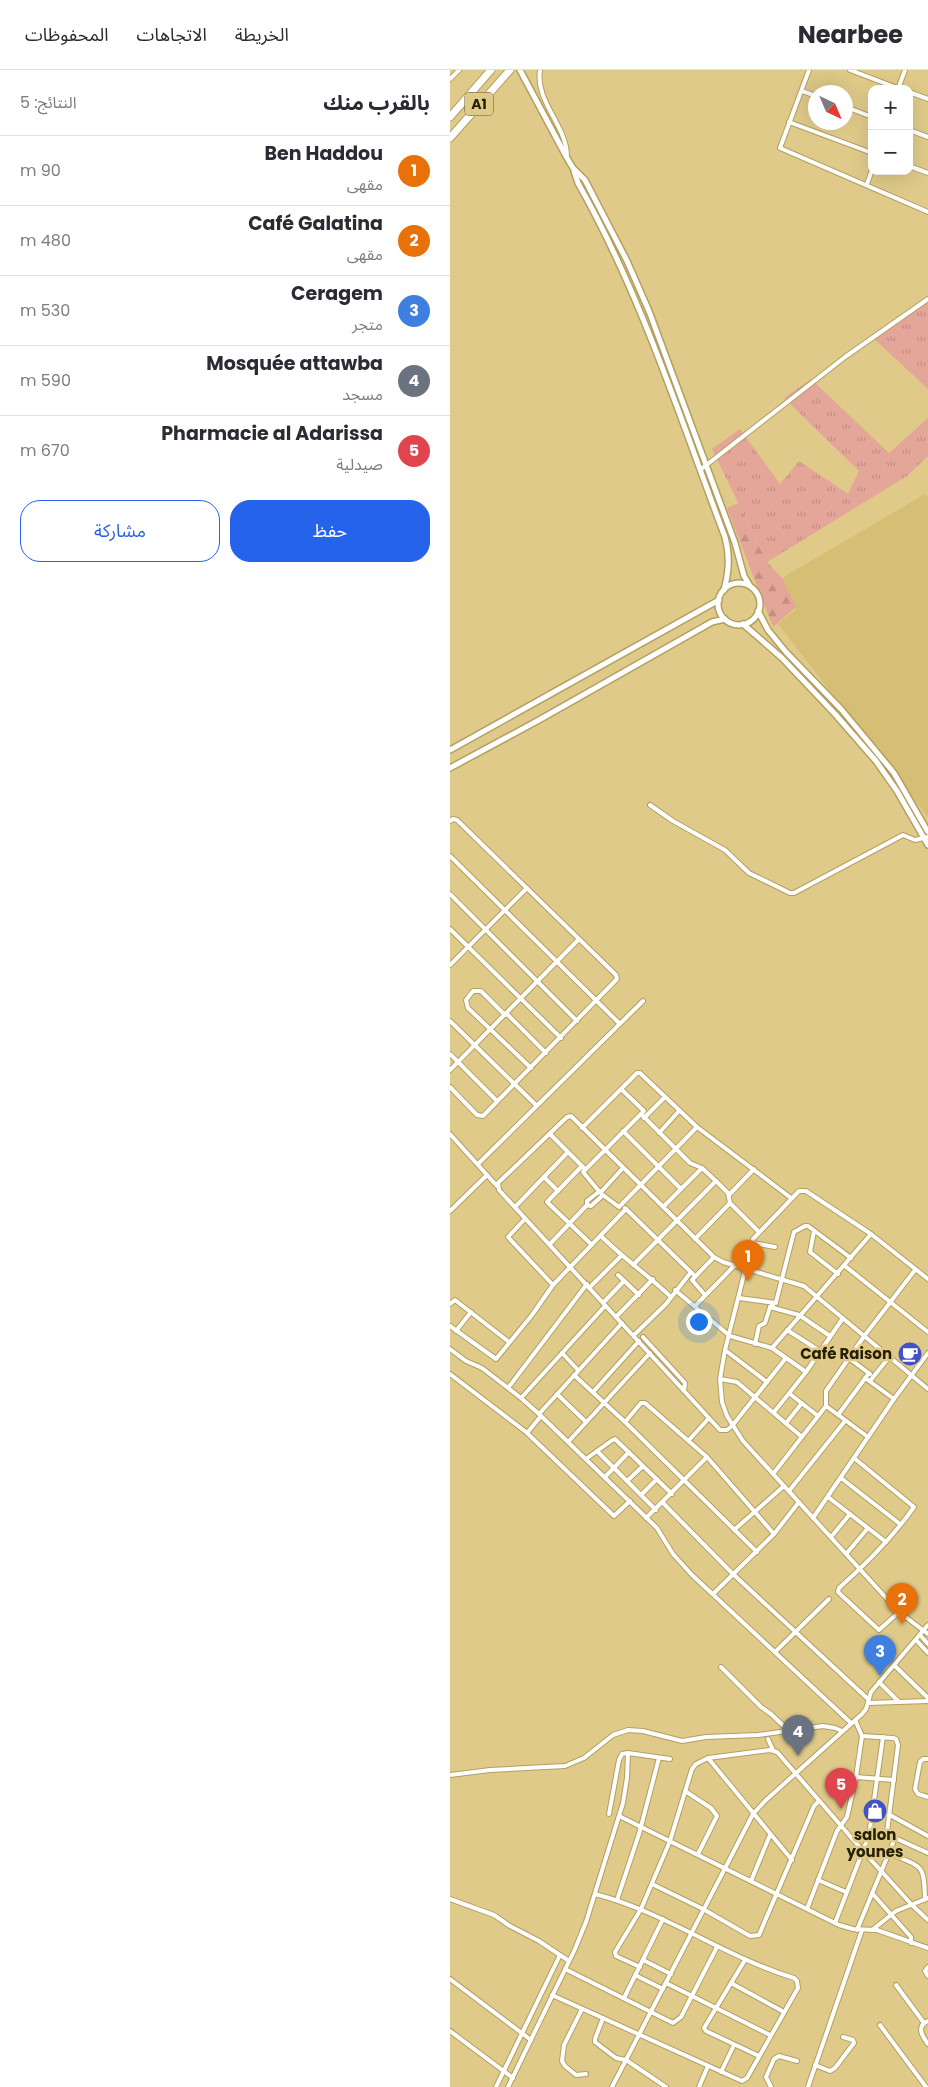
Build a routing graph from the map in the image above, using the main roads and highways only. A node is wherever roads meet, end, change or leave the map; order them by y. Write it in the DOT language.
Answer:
graph roads {
  1 [pos="491,70"];
  2 [pos="510,70"];
  3 [pos="450,117"];
  4 [pos="450,138"];
  1 -- 3 [label="highway, A1"];
  2 -- 4 [label="highway, A1"];
}
